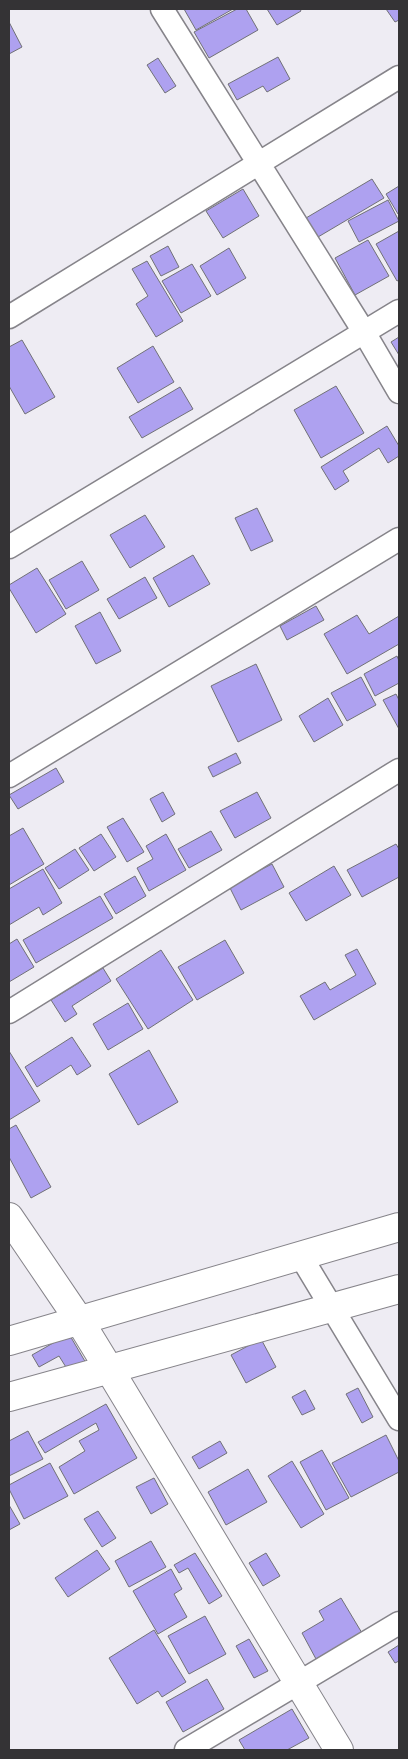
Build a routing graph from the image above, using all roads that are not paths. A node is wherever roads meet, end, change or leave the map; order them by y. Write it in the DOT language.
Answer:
graph roads {
  1 [pos="162,9"];
  2 [pos="399,77"];
  3 [pos="260,163"];
  4 [pos="399,311"];
  5 [pos="9,317"];
  6 [pos="364,332"];
  7 [pos="399,392"];
  8 [pos="399,539"];
  9 [pos="9,547"];
  10 [pos="399,770"];
  11 [pos="9,776"];
  12 [pos="9,1012"];
  13 [pos="9,1217"];
  14 [pos="399,1226"];
  15 [pos="300,1255"];
  16 [pos="399,1289"];
  17 [pos="332,1308"];
  18 [pos="79,1320"];
  19 [pos="9,1341"];
  20 [pos="109,1369"];
  21 [pos="9,1397"];
  22 [pos="399,1419"];
  23 [pos="399,1623"];
  24 [pos="298,1683"];
  25 [pos="186,1750"];
  26 [pos="340,1750"];
  1 -- 3 [label="street"];
  2 -- 3 [label="street"];
  3 -- 5 [label="street"];
  3 -- 6 [label="street"];
  4 -- 6 [label="street"];
  6 -- 7 [label="street"];
  6 -- 9 [label="street"];
  8 -- 11 [label="street"];
  10 -- 12 [label="street"];
  13 -- 18 [label="main road"];
  14 -- 15 [label="main road"];
  15 -- 17 [label="street"];
  15 -- 18 [label="main road"];
  16 -- 17 [label="main road"];
  17 -- 20 [label="main road"];
  17 -- 22 [label="street"];
  18 -- 19 [label="main road"];
  18 -- 20 [label="main road"];
  20 -- 21 [label="main road"];
  20 -- 24 [label="main road"];
  23 -- 24 [label="street"];
  24 -- 25 [label="street"];
  24 -- 26 [label="main road"];
}
